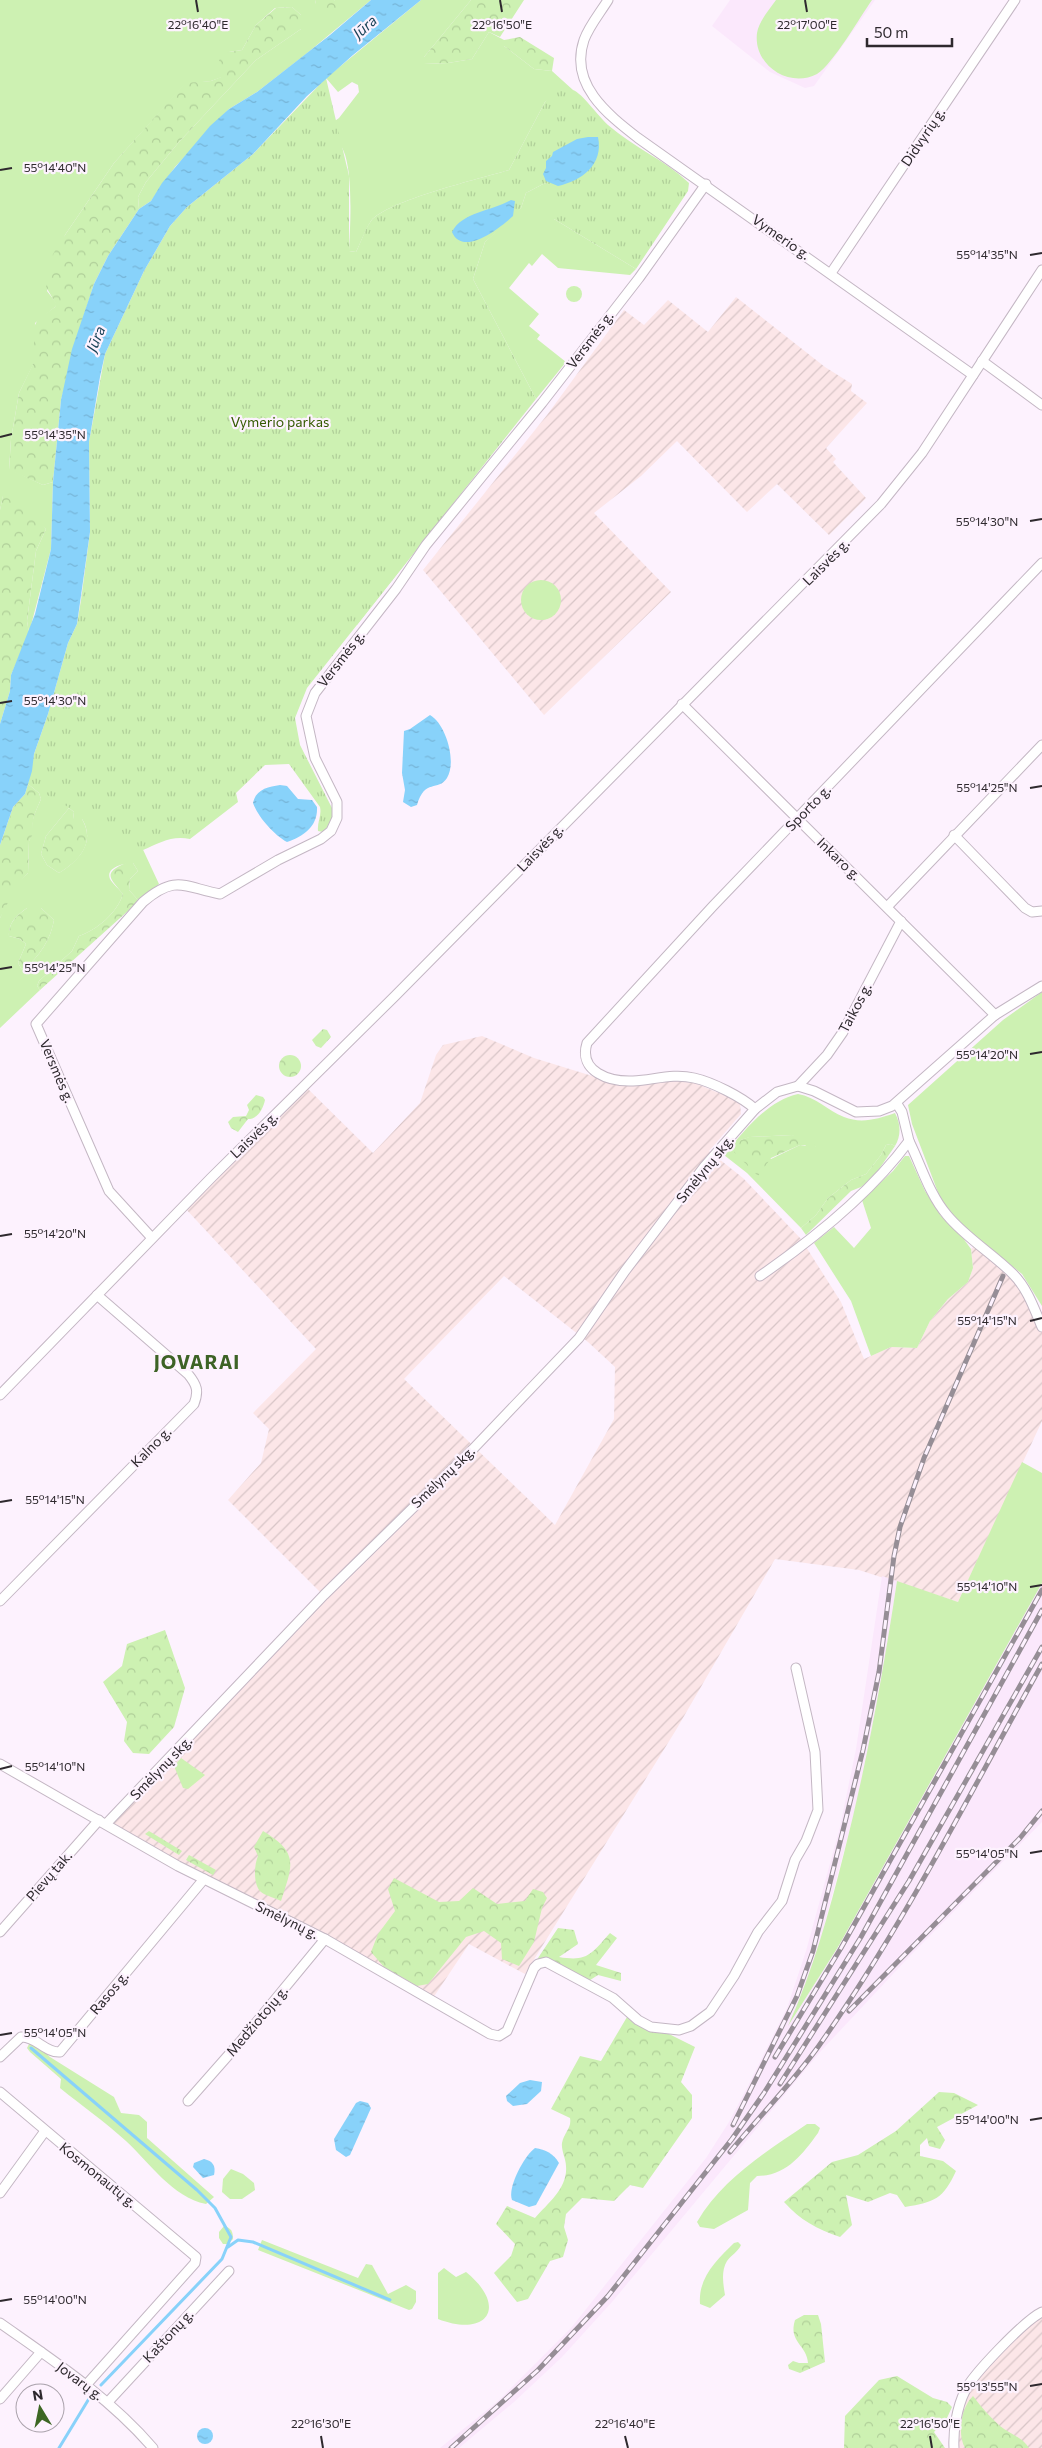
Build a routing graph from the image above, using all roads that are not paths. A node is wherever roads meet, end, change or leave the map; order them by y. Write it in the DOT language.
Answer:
graph roads {
  1 [pos="608,0"];
  2 [pos="1015,0"];
  3 [pos="706,184"];
  4 [pos="1042,270"];
  5 [pos="831,273"];
  6 [pos="982,361"];
  7 [pos="973,375"];
  8 [pos="1042,404"];
  9 [pos="1042,563"];
  10 [pos="682,704"];
  11 [pos="1042,744"];
  12 [pos="797,819"];
  13 [pos="954,835"];
  14 [pos="887,907"];
  15 [pos="1042,911"];
  16 [pos="901,921"];
  17 [pos="1042,986"];
  18 [pos="995,1016"];
  19 [pos="798,1086"];
  20 [pos="897,1104"];
  21 [pos="755,1109"];
  22 [pos="909,1141"];
  23 [pos="152,1238"];
  24 [pos="760,1276"];
  25 [pos="97,1295"];
  26 [pos="1042,1327"];
  27 [pos="0,1395"];
  28 [pos="0,1601"];
  29 [pos="796,1668"];
  30 [pos="0,1764"];
  31 [pos="102,1822"];
  32 [pos="204,1879"];
  33 [pos="0,1932"];
  34 [pos="325,1939"];
  35 [pos="0,2057"];
  36 [pos="0,2092"];
  37 [pos="188,2101"];
  38 [pos="45,2131"];
  39 [pos="0,2193"];
  40 [pos="196,2257"];
  41 [pos="229,2271"];
  42 [pos="1042,2312"];
  43 [pos="0,2322"];
  44 [pos="41,2352"];
  45 [pos="88,2384"];
  46 [pos="0,2399"];
  47 [pos="108,2402"];
  48 [pos="153,2448"];
  49 [pos="954,2448"];
  1 -- 3 [label="street, Vymerio g."];
  2 -- 5 [label="street, Didvyrių g."];
  3 -- 5 [label="street, Vymerio g."];
  3 -- 23 [label="street, Versmės g."];
  4 -- 6 [label="street, Laisvės g."];
  5 -- 7 [label="street, Vymerio g."];
  6 -- 7 [label="street, Laisvės g."];
  6 -- 8 [label="street"];
  7 -- 10 [label="street, Laisvės g."];
  9 -- 12 [label="street, Sporto g."];
  10 -- 12 [label="street, Inkaro g."];
  10 -- 23 [label="street, Laisvės g."];
  11 -- 13 [label="street"];
  12 -- 14 [label="street, Inkaro g."];
  12 -- 21 [label="street, Sporto g."];
  13 -- 14 [label="street"];
  13 -- 15 [label="street"];
  14 -- 16 [label="street, Inkaro g."];
  16 -- 18 [label="street, Inkaro g."];
  16 -- 19 [label="street, Taikos g."];
  17 -- 18 [label="street"];
  18 -- 20 [label="street"];
  19 -- 20 [label="street"];
  19 -- 21 [label="street, Smėlynų skg."];
  20 -- 22 [label="street"];
  21 -- 31 [label="street, Smėlynų skg."];
  22 -- 24 [label="street"];
  22 -- 26 [label="street"];
  23 -- 25 [label="street, Laisvės g."];
  25 -- 27 [label="street, Laisvės g."];
  25 -- 28 [label="street, Kalno g."];
  29 -- 34 [label="street, Smėlynų g."];
  30 -- 31 [label="street, Smėlynų g."];
  31 -- 32 [label="street, Smėlynų g."];
  31 -- 33 [label="street, Pievų tak."];
  32 -- 34 [label="street, Smėlynų g."];
  32 -- 35 [label="street, Rasos g."];
  34 -- 37 [label="street, Medžiotojų g."];
  36 -- 38 [label="street, Kosmonautų g."];
  38 -- 39 [label="street"];
  38 -- 40 [label="street, Kosmonautų g."];
  40 -- 45 [label="street, Kaštonų g."];
  41 -- 47 [label="street, Kaštonų g."];
  42 -- 49 [label="street"];
  43 -- 44 [label="street, Jovarų g."];
  44 -- 45 [label="street, Jovarų g."];
  44 -- 46 [label="street"];
  45 -- 47 [label="street, Jovarų g."];
  47 -- 48 [label="street, Jovarų g."];
}
